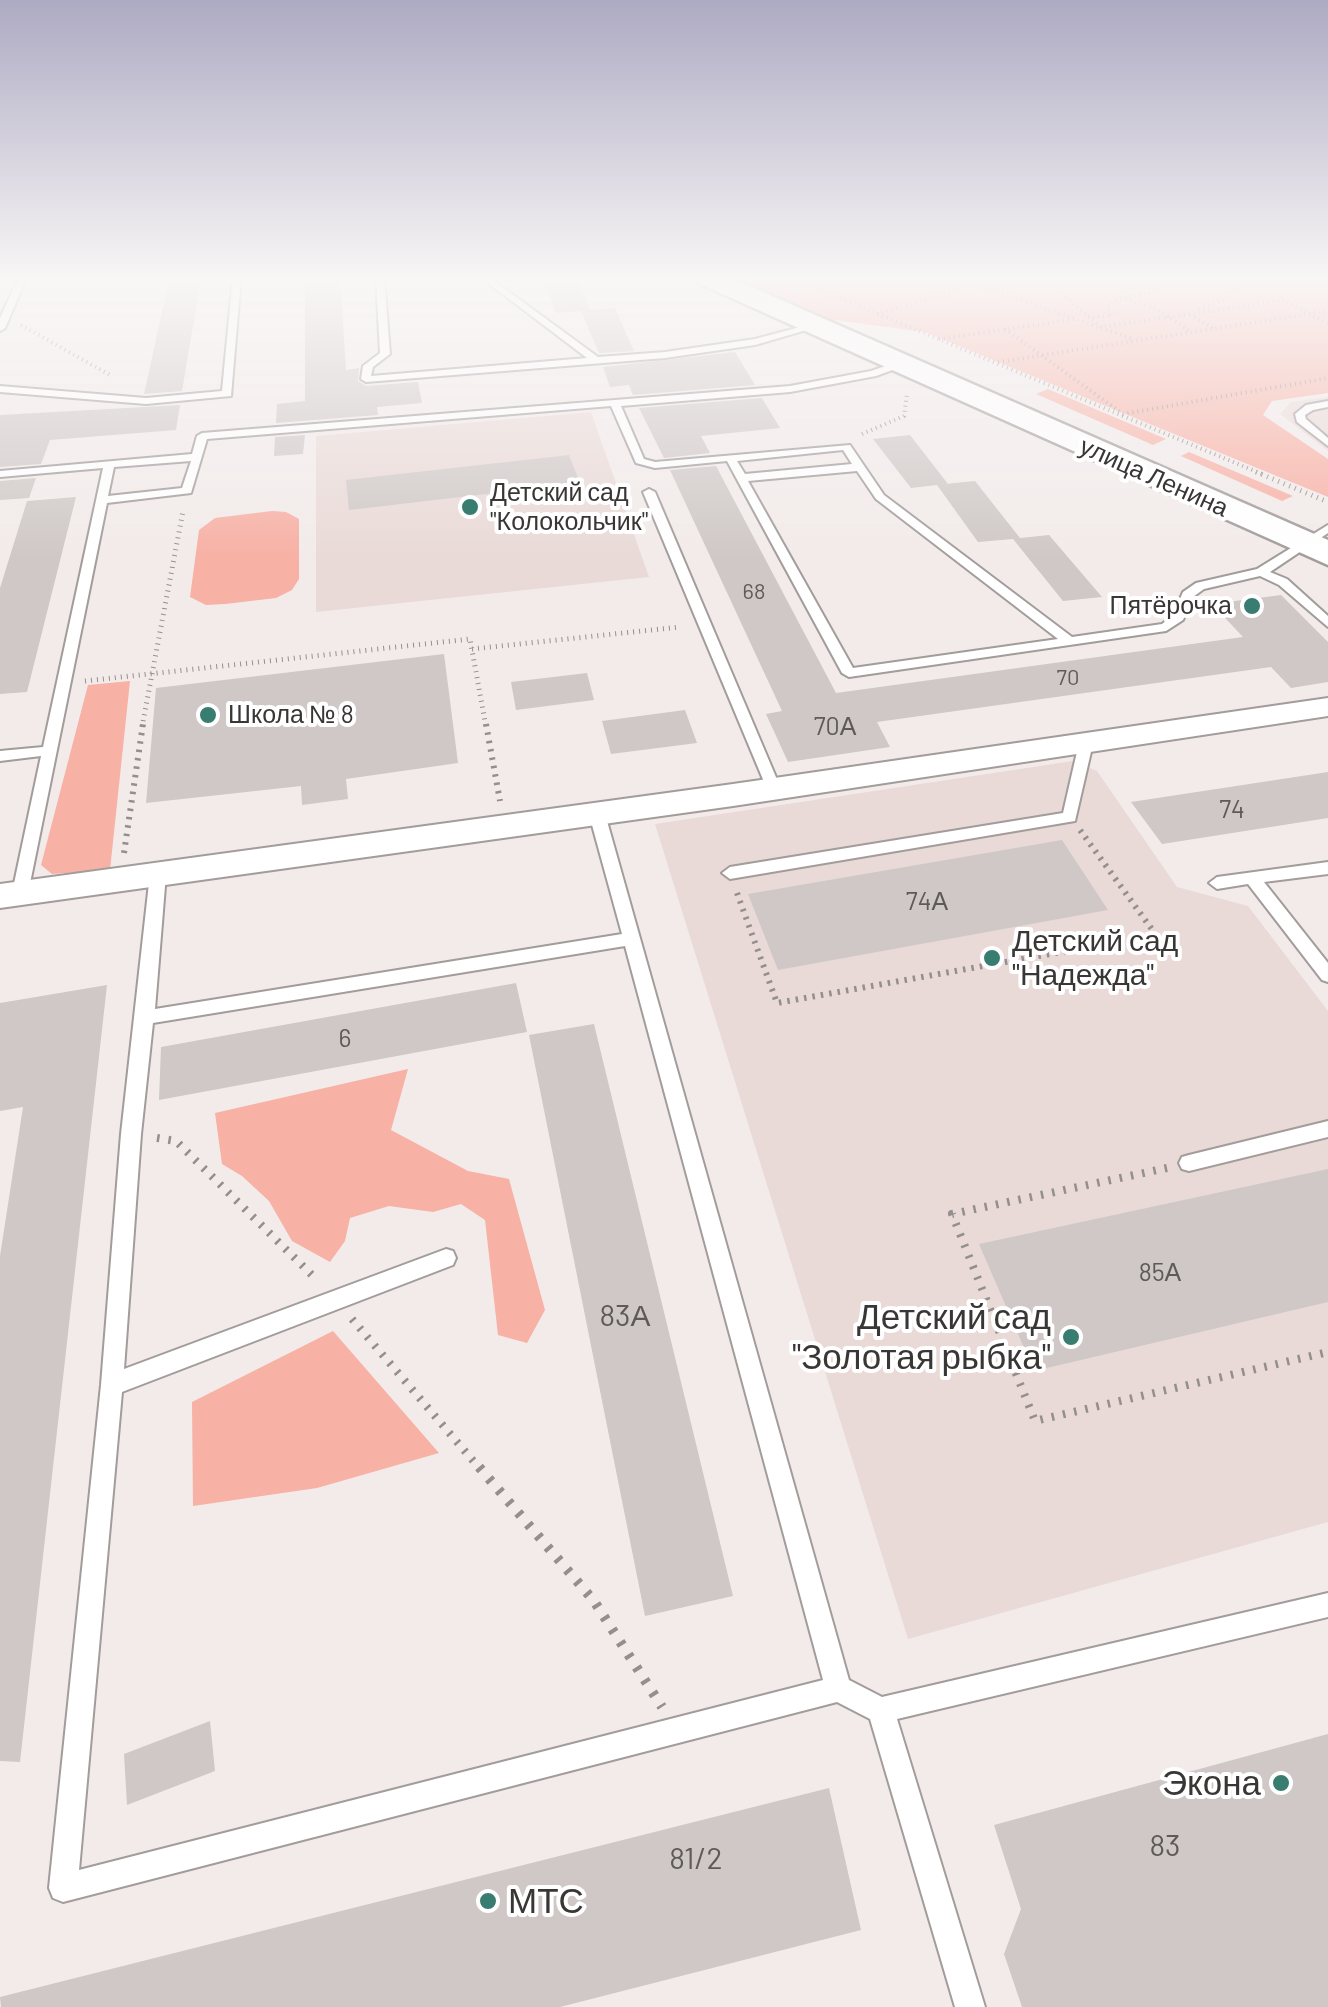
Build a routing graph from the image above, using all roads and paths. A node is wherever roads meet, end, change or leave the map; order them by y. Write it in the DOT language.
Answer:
graph roads {
  1 [pos="104,371"];
  2 [pos="229,371"];
  3 [pos="367,371"];
  4 [pos="473,371"];
  5 [pos="893,371"];
  6 [pos="1015,371"];
  7 [pos="1062,371"];
  8 [pos="904,377"];
  9 [pos="1328,378"];
  10 [pos="0,390"];
  11 [pos="162,400"];
  12 [pos="616,403"];
  13 [pos="1328,404"];
  14 [pos="1328,443"];
  15 [pos="846,447"];
  16 [pos="197,457"];
  17 [pos="730,458"];
  18 [pos="109,465"];
  19 [pos="860,467"];
  20 [pos="0,474"];
  21 [pos="742,478"];
  22 [pos="187,491"];
  23 [pos="649,492"];
  24 [pos="102,500"];
  25 [pos="1328,502"];
  26 [pos="1320,542"];
  27 [pos="1261,572"];
  28 [pos="1328,623"];
  29 [pos="705,624"];
  30 [pos="1069,641"];
  31 [pos="472,650"];
  32 [pos="150,674"];
  33 [pos="64,683"];
  34 [pos="1328,707"];
  35 [pos="1086,743"];
  36 [pos="49,751"];
  37 [pos="0,756"];
  38 [pos="774,789"];
  39 [pos="597,814"];
  40 [pos="1070,817"];
  41 [pos="505,827"];
  42 [pos="1328,868"];
  43 [pos="730,873"];
  44 [pos="158,874"];
  45 [pos="1252,878"];
  46 [pos="120,880"];
  47 [pos="1217,883"];
  48 [pos="10,894"];
  49 [pos="630,939"];
  50 [pos="1328,975"];
  51 [pos="146,1016"];
  52 [pos="1328,1130"];
  53 [pos="131,1134"];
  54 [pos="1189,1163"];
  55 [pos="446,1258"];
  56 [pos="338,1301"];
  57 [pos="1328,1352"];
  58 [pos="112,1385"];
  59 [pos="1328,1605"];
  60 [pos="838,1689"];
  61 [pos="881,1710"];
  62 [pos="678,1730"];
  63 [pos="970,2007"];
  1 -- 11 [label="path"];
  2 -- 11 [label="lane"];
  3 -- 4 [label="lane"];
  5 -- 8 [label="main road, улица Ленина"];
  6 -- 25 [label="path"];
  7 -- 9 [label="path"];
  8 -- 12 [label="lane"];
  8 -- 15 [label="path"];
  8 -- 26 [label="main road, улица Ленина"];
  10 -- 11 [label="lane"];
  12 -- 16 [label="lane"];
  12 -- 17 [label="lane"];
  13 -- 14 [label="lane"];
  15 -- 17 [label="lane"];
  15 -- 19 [label="lane"];
  16 -- 18 [label="lane"];
  16 -- 22 [label="lane"];
  17 -- 21 [label="lane"];
  18 -- 20 [label="lane"];
  18 -- 24 [label="lane"];
  19 -- 21 [label="lane"];
  19 -- 30 [label="lane"];
  21 -- 30 [label="lane"];
  22 -- 24 [label="lane"];
  22 -- 32 [label="path"];
  23 -- 29 [label="lane"];
  24 -- 33 [label="lane"];
  26 -- 27 [label="lane"];
  27 -- 28 [label="lane"];
  27 -- 30 [label="lane"];
  29 -- 31 [label="path"];
  29 -- 38 [label="lane"];
  31 -- 32 [label="path"];
  31 -- 41 [label="path"];
  32 -- 33 [label="path"];
  32 -- 46 [label="path"];
  33 -- 36 [label="lane"];
  34 -- 35 [label="street"];
  35 -- 38 [label="street"];
  35 -- 40 [label="lane"];
  36 -- 37 [label="lane"];
  36 -- 48 [label="lane"];
  38 -- 39 [label="street"];
  39 -- 41 [label="street"];
  39 -- 49 [label="lane"];
  40 -- 43 [label="lane"];
  40 -- 43 [label="path"];
  41 -- 44 [label="street"];
  42 -- 45 [label="lane"];
  44 -- 46 [label="street"];
  44 -- 51 [label="lane"];
  45 -- 47 [label="lane"];
  45 -- 50 [label="lane"];
  46 -- 48 [label="street"];
  49 -- 51 [label="lane"];
  49 -- 60 [label="lane"];
  51 -- 53 [label="lane"];
  52 -- 54 [label="lane"];
  53 -- 56 [label="path"];
  53 -- 58 [label="lane"];
  54 -- 57 [label="path"];
  55 -- 56 [label="lane"];
  56 -- 58 [label="lane"];
  56 -- 62 [label="path"];
  58 -- 62 [label="lane"];
  59 -- 61 [label="lane"];
  60 -- 61 [label="lane"];
  60 -- 62 [label="lane"];
  61 -- 63 [label="lane"];
}
